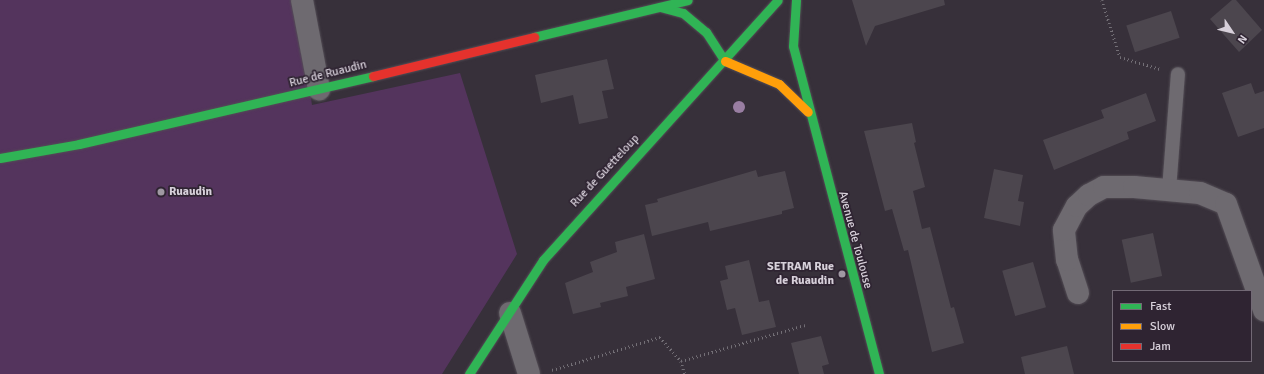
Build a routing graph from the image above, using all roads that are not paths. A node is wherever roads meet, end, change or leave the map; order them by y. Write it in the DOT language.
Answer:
graph roads {
  1 [pos="302,0"];
  2 [pos="688,0"];
  3 [pos="778,0"];
  4 [pos="796,0"];
  5 [pos="660,7"];
  6 [pos="725,61"];
  7 [pos="1178,74"];
  8 [pos="319,89"];
  9 [pos="808,112"];
  10 [pos="0,158"];
  11 [pos="1169,190"];
  12 [pos="1078,293"];
  13 [pos="1264,310"];
  14 [pos="510,313"];
  15 [pos="538,373"];
  16 [pos="470,374"];
  17 [pos="879,374"];
  1 -- 8 [label="street"];
  2 -- 5 [label="street, Rue de Ruaudin"];
  3 -- 6 [label="street, Rue de Guetteloup"];
  4 -- 9 [label="street, Avenue de Toulouse"];
  5 -- 6 [label="street, Rue de Ruaudin"];
  5 -- 8 [label="street, Rue de Ruaudin"];
  6 -- 9 [label="street"];
  6 -- 14 [label="street, Rue de Guetteloup"];
  7 -- 11 [label="lane"];
  8 -- 10 [label="street, Rue de Ruaudin"];
  9 -- 17 [label="street, Avenue de Toulouse"];
  11 -- 12 [label="street"];
  11 -- 13 [label="street"];
  14 -- 15 [label="street"];
  14 -- 16 [label="street, Rue de Guetteloup"];
}
